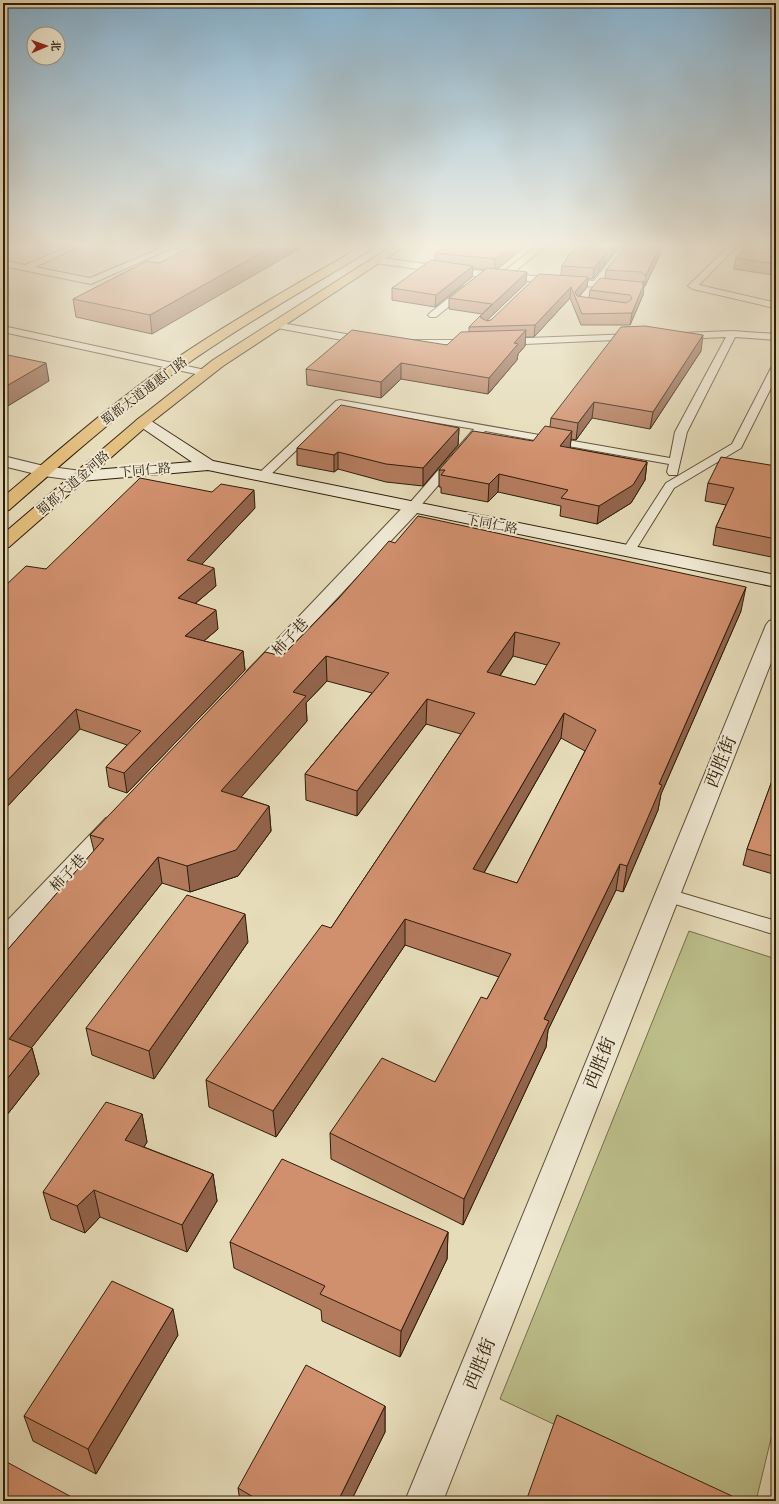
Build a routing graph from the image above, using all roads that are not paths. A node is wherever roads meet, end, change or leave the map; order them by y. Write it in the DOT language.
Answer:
graph roads {
  1 [pos="256,314"];
  2 [pos="292,314"];
  3 [pos="275,325"];
  4 [pos="3,329"];
  5 [pos="732,334"];
  6 [pos="671,336"];
  7 [pos="647,337"];
  8 [pos="776,337"];
  9 [pos="375,341"];
  10 [pos="405,342"];
  11 [pos="497,342"];
  12 [pos="481,343"];
  13 [pos="174,367"];
  14 [pos="776,368"];
  15 [pos="205,373"];
  16 [pos="110,416"];
  17 [pos="143,422"];
  18 [pos="482,427"];
  19 [pos="3,461"];
  20 [pos="675,462"];
  21 [pos="208,465"];
  22 [pos="44,471"];
  23 [pos="81,476"];
  24 [pos="262,476"];
  25 [pos="670,486"];
  26 [pos="3,506"];
  27 [pos="412,508"];
  28 [pos="3,543"];
  29 [pos="628,552"];
  30 [pos="776,582"];
  31 [pos="776,625"];
  32 [pos="243,687"];
  33 [pos="128,808"];
  34 [pos="668,895"];
  35 [pos="776,928"];
  36 [pos="3,941"];
  37 [pos="424,1501"];
  1 -- 13 [label="main road, 蜀都大道通惠门路"];
  2 -- 3 [label="main road, 蜀都大道通惠门路"];
  3 -- 9 [label="lane"];
  3 -- 15 [label="main road, 蜀都大道通惠门路"];
  4 -- 13 [label="lane"];
  5 -- 6 [label="lane"];
  5 -- 8 [label="lane"];
  5 -- 20 [label="lane"];
  7 -- 11 [label="lane"];
  10 -- 12 [label="lane"];
  13 -- 15 [label="lane"];
  13 -- 16 [label="main road, 蜀都大道通惠门路"];
  14 -- 25 [label="lane"];
  15 -- 17 [label="main road, 蜀都大道通惠门路"];
  16 -- 22 [label="main road, 蜀都大道通惠门路"];
  16 -- 23 [label="main road"];
  17 -- 21 [label="street, 下同仁路"];
  17 -- 23 [label="main road, 蜀都大道金河路"];
  18 -- 20 [label="lane"];
  18 -- 24 [label="lane"];
  18 -- 27 [label="lane"];
  19 -- 22 [label="street, 下同仁路"];
  20 -- 25 [label="lane"];
  21 -- 23 [label="street, 下同仁路"];
  21 -- 24 [label="street, 下同仁路"];
  22 -- 23 [label="street, 下同仁路"];
  22 -- 26 [label="main road, 蜀都大道金河路"];
  23 -- 28 [label="main road, 蜀都大道金河路"];
  24 -- 27 [label="street, 下同仁路"];
  25 -- 29 [label="lane"];
  27 -- 29 [label="street, 下同仁路"];
  27 -- 32 [label="street, 柿子巷"];
  29 -- 30 [label="street, 下同仁路"];
  31 -- 34 [label="street, 西胜街"];
  33 -- 36 [label="street, 柿子巷"];
  34 -- 35 [label="lane"];
  34 -- 37 [label="street, 西胜街"];
}
